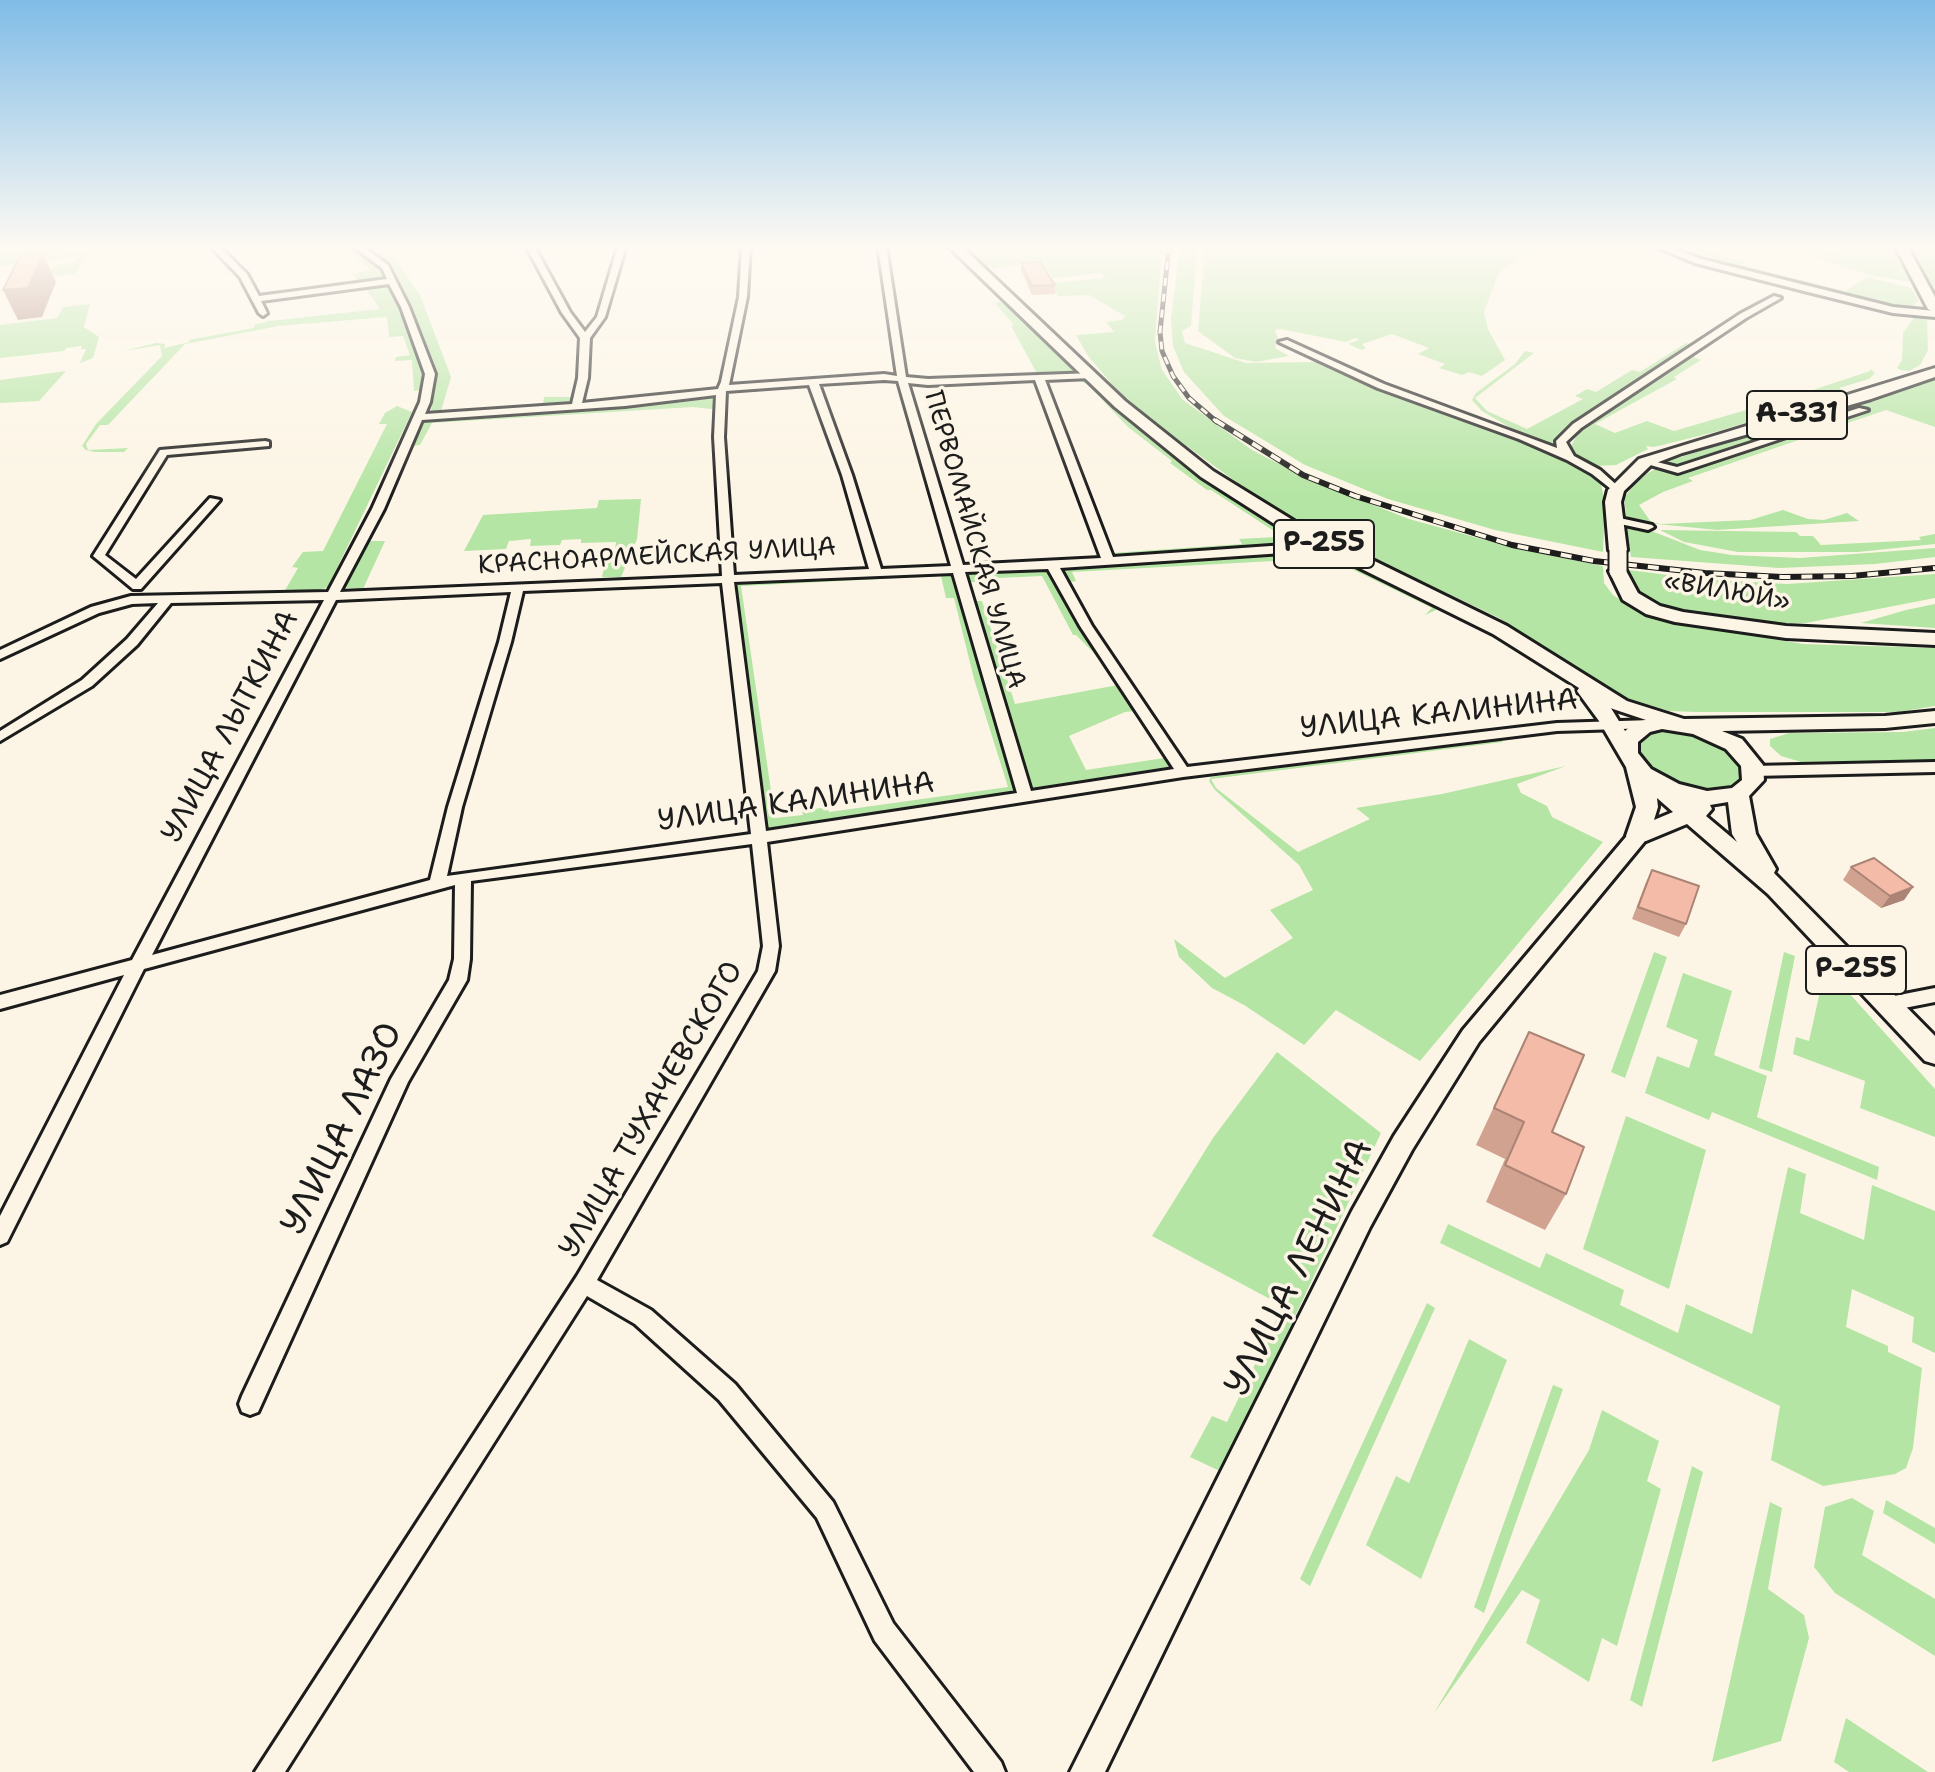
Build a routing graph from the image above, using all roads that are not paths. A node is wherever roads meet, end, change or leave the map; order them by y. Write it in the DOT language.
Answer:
graph roads {
  1 [pos="411,329"];
  2 [pos="578,329"];
  3 [pos="592,329"];
  4 [pos="736,329"];
  5 [pos="894,329"];
  6 [pos="1042,329"];
  7 [pos="1724,329"];
  8 [pos="585,338"];
  9 [pos="1284,342"];
  10 [pos="1935,352"];
  11 [pos="1935,372"];
  12 [pos="1091,375"];
  13 [pos="1039,377"];
  14 [pos="1917,377"];
  15 [pos="902,379"];
  16 [pos="813,382"];
  17 [pos="722,389"];
  18 [pos="576,407"];
  19 [pos="1863,410"];
  20 [pos="418,417"];
  21 [pos="265,444"];
  22 [pos="1571,458"];
  23 [pos="1645,462"];
  24 [pos="1616,490"];
  25 [pos="214,500"];
  26 [pos="1615,520"];
  27 [pos="1648,527"];
  28 [pos="1328,546"];
  29 [pos="1109,563"];
  30 [pos="1052,565"];
  31 [pos="958,568"];
  32 [pos="876,571"];
  33 [pos="728,580"];
  34 [pos="137,586"];
  35 [pos="518,588"];
  36 [pos="332,596"];
  37 [pos="168,599"];
  38 [pos="131,600"];
  39 [pos="1935,639"];
  40 [pos="0,655"];
  41 [pos="1578,680"];
  42 [pos="1935,717"];
  43 [pos="1805,722"];
  44 [pos="1652,724"];
  45 [pos="1613,725"];
  46 [pos="1683,725"];
  47 [pos="0,737"];
  48 [pos="1631,761"];
  49 [pos="1750,765"];
  50 [pos="1935,767"];
  51 [pos="1183,772"];
  52 [pos="1733,795"];
  53 [pos="1025,796"];
  54 [pos="1691,814"];
  55 [pos="1638,836"];
  56 [pos="757,838"];
  57 [pos="463,877"];
  58 [pos="438,882"];
  59 [pos="1776,888"];
  60 [pos="137,967"];
  61 [pos="1935,995"];
  62 [pos="0,1002"];
  63 [pos="1889,1004"];
  64 [pos="1935,1053"];
  65 [pos="0,1236"];
  66 [pos="584,1283"];
  67 [pos="250,1404"];
  68 [pos="269,1772"];
  69 [pos="991,1772"];
  70 [pos="1087,1772"];
  1 -- 20 [label="street, УЛИЦА ЛЫТКИНА"];
  2 -- 8 [label="street"];
  3 -- 8 [label="street"];
  4 -- 17 [label="street, УЛИЦА ТУХАЧЕВСКОГО"];
  5 -- 15 [label="street, ПЕРВОМАЙСКАЯ УЛИЦА"];
  6 -- 12 [label="highway, Р-255"];
  7 -- 22 [label="street"];
  8 -- 18 [label="street"];
  9 -- 22 [label="street"];
  10 -- 14 [label="highway"];
  11 -- 14 [label="highway, А-331"];
  12 -- 13 [label="street"];
  12 -- 28 [label="highway, Р-255"];
  13 -- 15 [label="street"];
  13 -- 29 [label="street"];
  14 -- 23 [label="highway, А-331"];
  15 -- 16 [label="street"];
  15 -- 31 [label="street, ПЕРВОМАЙСКАЯ УЛИЦА"];
  16 -- 17 [label="street"];
  16 -- 32 [label="street"];
  17 -- 18 [label="street"];
  17 -- 33 [label="street, УЛИЦА ТУХАЧЕВСКОГО"];
  18 -- 20 [label="street"];
  19 -- 23 [label="street"];
  20 -- 36 [label="street, УЛИЦА ЛЫТКИНА"];
  21 -- 34 [label="street"];
  22 -- 24 [label="street"];
  23 -- 24 [label="highway, А-331"];
  24 -- 26 [label="highway, «ВИЛЮЙ»"];
  25 -- 34 [label="street"];
  26 -- 27 [label="street"];
  26 -- 39 [label="highway, «ВИЛЮЙ», bridge"];
  28 -- 29 [label="street, КРАСНОАРМЕЙСКАЯ УЛИЦА"];
  28 -- 41 [label="highway, Р-255"];
  29 -- 30 [label="street, КРАСНОАРМЕЙСКАЯ УЛИЦА"];
  30 -- 31 [label="street, КРАСНОАРМЕЙСКАЯ УЛИЦА"];
  30 -- 51 [label="street"];
  31 -- 32 [label="street, КРАСНОАРМЕЙСКАЯ УЛИЦА"];
  31 -- 53 [label="street, ПЕРВОМАЙСКАЯ УЛИЦА"];
  32 -- 33 [label="street, КРАСНОАРМЕЙСКАЯ УЛИЦА"];
  33 -- 35 [label="street, КРАСНОАРМЕЙСКАЯ УЛИЦА"];
  33 -- 56 [label="street, УЛИЦА ТУХАЧЕВСКОГО"];
  34 -- 38 [label="street"];
  35 -- 36 [label="street, КРАСНОАРМЕЙСКАЯ УЛИЦА"];
  35 -- 58 [label="street"];
  36 -- 37 [label="street, КРАСНОАРМЕЙСКАЯ УЛИЦА"];
  36 -- 60 [label="street, УЛИЦА ЛЫТКИНА"];
  37 -- 38 [label="street, КРАСНОАРМЕЙСКАЯ УЛИЦА"];
  37 -- 47 [label="street"];
  38 -- 40 [label="street, КРАСНОАРМЕЙСКАЯ УЛИЦА"];
  41 -- 45 [label="highway, Р-255"];
  41 -- 46 [label="highway, Р-255"];
  42 -- 43 [label="highway"];
  43 -- 46 [label="highway"];
  43 -- 49 [label="highway"];
  44 -- 45 [label="street, УЛИЦА КАЛИНИНА"];
  44 -- 46 [label="highway, Р-255"];
  44 -- 48 [label="highway"];
  45 -- 48 [label="highway, Р-255"];
  45 -- 51 [label="street, УЛИЦА КАЛИНИНА"];
  46 -- 49 [label="highway, Р-255"];
  48 -- 52 [label="highway"];
  48 -- 54 [label="highway, Р-255"];
  48 -- 55 [label="highway"];
  49 -- 50 [label="street"];
  49 -- 52 [label="highway"];
  51 -- 53 [label="street, УЛИЦА КАЛИНИНА"];
  52 -- 54 [label="highway"];
  52 -- 59 [label="highway, Р-255"];
  53 -- 56 [label="street, УЛИЦА КАЛИНИНА"];
  54 -- 55 [label="highway"];
  54 -- 59 [label="highway, Р-255"];
  55 -- 70 [label="main road, УЛИЦА ЛЕНИНА"];
  56 -- 57 [label="street, УЛИЦА КАЛИНИНА"];
  56 -- 66 [label="street, УЛИЦА ТУХАЧЕВСКОГО"];
  57 -- 58 [label="street, УЛИЦА КАЛИНИНА"];
  57 -- 67 [label="street, УЛИЦА ЛАЗО"];
  58 -- 60 [label="street, УЛИЦА КАЛИНИНА"];
  59 -- 63 [label="highway, Р-255"];
  60 -- 62 [label="street, УЛИЦА КАЛИНИНА"];
  60 -- 65 [label="street, УЛИЦА ЛЫТКИНА"];
  61 -- 63 [label="street"];
  63 -- 64 [label="highway, Р-255"];
  66 -- 68 [label="street, УЛИЦА ТУХАЧЕВСКОГО"];
  66 -- 69 [label="street"];
}
